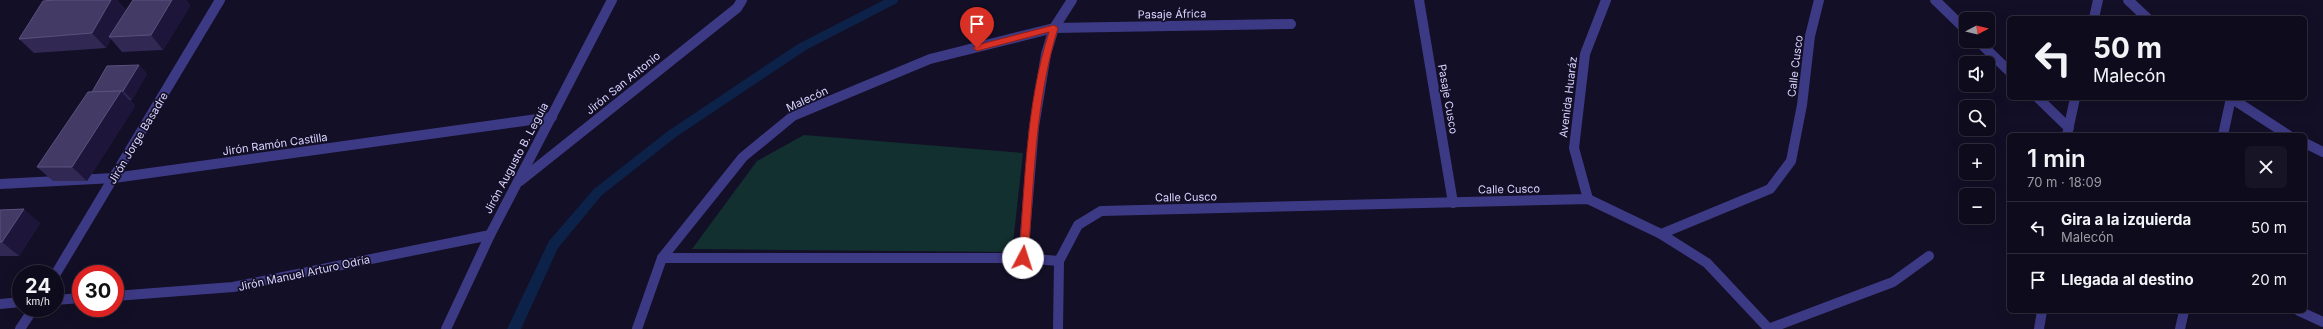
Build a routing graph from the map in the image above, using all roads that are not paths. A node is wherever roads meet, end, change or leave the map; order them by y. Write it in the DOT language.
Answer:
graph roads {
  1 [pos="220,0"];
  2 [pos="612,0"];
  3 [pos="742,0"];
  4 [pos="1072,0"];
  5 [pos="1419,0"];
  6 [pos="1606,0"];
  7 [pos="1819,0"];
  8 [pos="1935,0"];
  9 [pos="2098,0"];
  10 [pos="2128,0"];
  11 [pos="2094,16"];
  12 [pos="2145,16"];
  13 [pos="1959,23"];
  14 [pos="1291,24"];
  15 [pos="1054,28"];
  16 [pos="1985,48"];
  17 [pos="2007,69"];
  18 [pos="2040,100"];
  19 [pos="2075,100"];
  20 [pos="2231,100"];
  21 [pos="2234,100"];
  22 [pos="552,117"];
  23 [pos="2068,131"];
  24 [pos="2223,133"];
  25 [pos="2285,133"];
  26 [pos="2307,144"];
  27 [pos="2323,152"];
  28 [pos="114,178"];
  29 [pos="517,183"];
  30 [pos="0,184"];
  31 [pos="1588,199"];
  32 [pos="1453,202"];
  33 [pos="1661,234"];
  34 [pos="490,235"];
  35 [pos="1929,256"];
  36 [pos="662,258"];
  37 [pos="1023,258"];
  38 [pos="1059,261"];
  39 [pos="61,265"];
  40 [pos="124,295"];
  41 [pos="12,303"];
  42 [pos="0,304"];
  43 [pos="2042,313"];
  44 [pos="2184,313"];
  45 [pos="2303,313"];
  46 [pos="28,317"];
  47 [pos="2323,322"];
  48 [pos="20,329"];
  49 [pos="446,329"];
  50 [pos="637,329"];
  51 [pos="1058,329"];
  52 [pos="1768,329"];
  53 [pos="2039,329"];
  54 [pos="2180,329"];
  1 -- 28 [label="street, Jirón Jorge Basadre"];
  2 -- 22 [label="street, Jirón Augusto B. Leguía"];
  3 -- 29 [label="street, Jirón San Antonio"];
  4 -- 15 [label="street"];
  5 -- 32 [label="street, Pasaje Cusco"];
  6 -- 31 [label="street, Avenida Huaráz"];
  7 -- 33 [label="street, Calle Cusco"];
  8 -- 13 [label="street"];
  9 -- 11 [label="street"];
  10 -- 12 [label="street"];
  14 -- 15 [label="street, Pasaje África"];
  15 -- 36 [label="street, Malecón"];
  15 -- 37 [label="street"];
  16 -- 17 [label="street"];
  18 -- 23 [label="street"];
  19 -- 23 [label="street"];
  20 -- 24 [label="street"];
  21 -- 25 [label="street"];
  22 -- 28 [label="street, Jirón Ramón Castilla"];
  22 -- 29 [label="street, Jirón Augusto B. Leguía"];
  26 -- 27 [label="street"];
  28 -- 30 [label="street, Jirón Ramón Castilla"];
  28 -- 39 [label="street, Jirón Jorge Basadre"];
  29 -- 34 [label="street, Jirón Augusto B. Leguía"];
  31 -- 32 [label="street, Calle Cusco"];
  31 -- 33 [label="street, Calle Cusco"];
  32 -- 38 [label="street, Calle Cusco"];
  33 -- 52 [label="street"];
  34 -- 40 [label="street, Jirón Manuel Arturo Odría"];
  34 -- 49 [label="street, Jirón Augusto B. Leguía"];
  35 -- 52 [label="street"];
  36 -- 37 [label="street"];
  36 -- 50 [label="street, Malecón"];
  37 -- 38 [label="street"];
  38 -- 51 [label="street"];
  41 -- 42 [label="street"];
  43 -- 53 [label="street"];
  44 -- 54 [label="street"];
  45 -- 47 [label="street"];
  46 -- 48 [label="street"];
}
